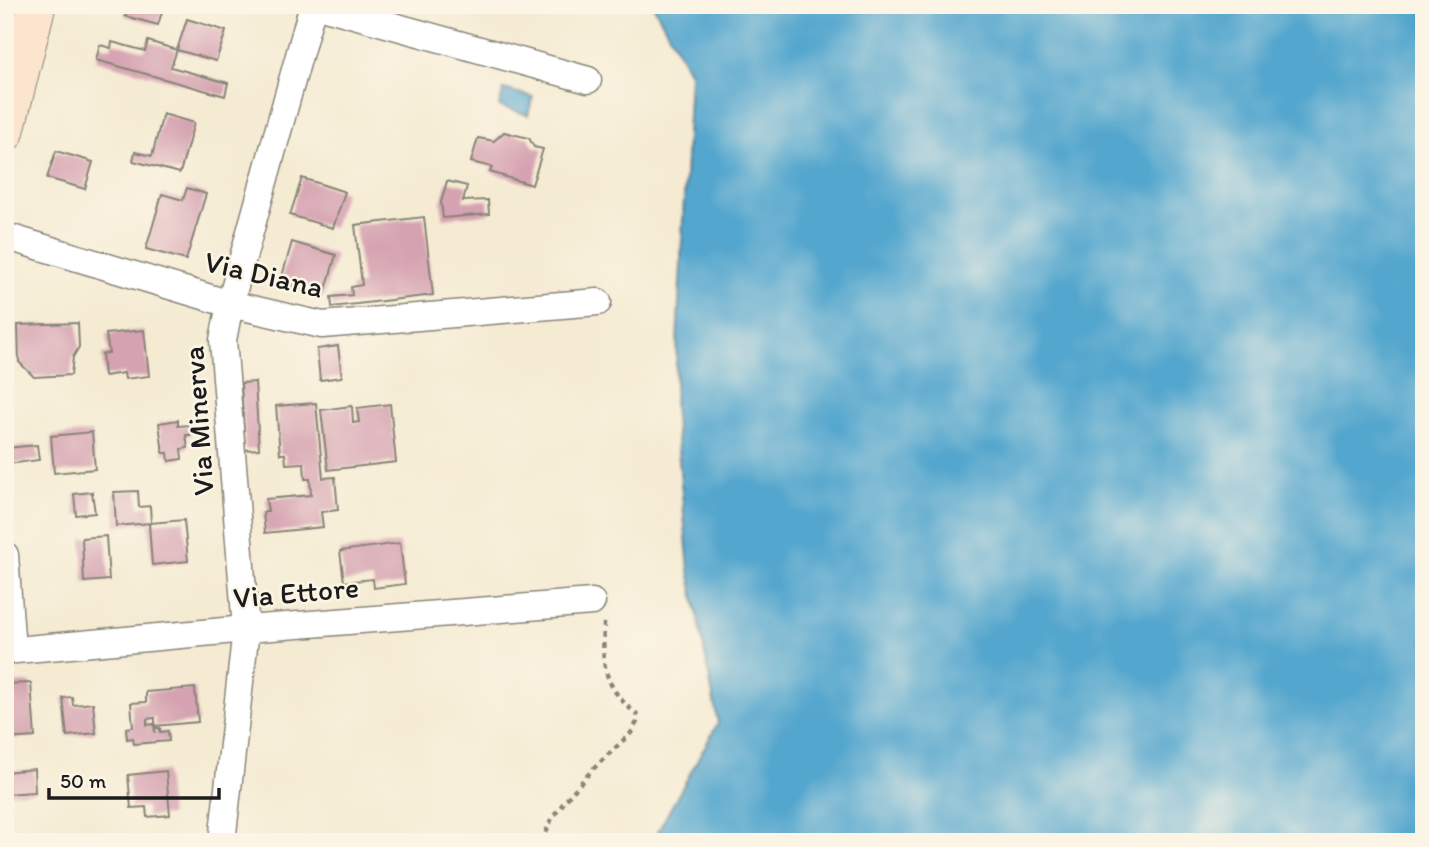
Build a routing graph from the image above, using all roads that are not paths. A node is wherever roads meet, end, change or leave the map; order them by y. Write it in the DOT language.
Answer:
graph roads {
  1 [pos="20,5"];
  2 [pos="37,5"];
  3 [pos="315,5"];
  4 [pos="5,65"];
  5 [pos="588,80"];
  6 [pos="5,133"];
  7 [pos="5,236"];
  8 [pos="598,302"];
  9 [pos="230,304"];
  10 [pos="5,555"];
  11 [pos="598,611"];
  12 [pos="246,629"];
  13 [pos="9,651"];
  14 [pos="222,842"];
  1 -- 4 [label="main road"];
  2 -- 6 [label="main road"];
  3 -- 5 [label="street"];
  3 -- 9 [label="street, Via Minerva"];
  7 -- 9 [label="street, Via Diana"];
  8 -- 9 [label="street, Via Diana"];
  9 -- 12 [label="street, Via Minerva"];
  10 -- 13 [label="street"];
  11 -- 12 [label="street, Via Ettore"];
  12 -- 13 [label="street, Via Ettore"];
  12 -- 14 [label="street, Via Minerva"];
}
